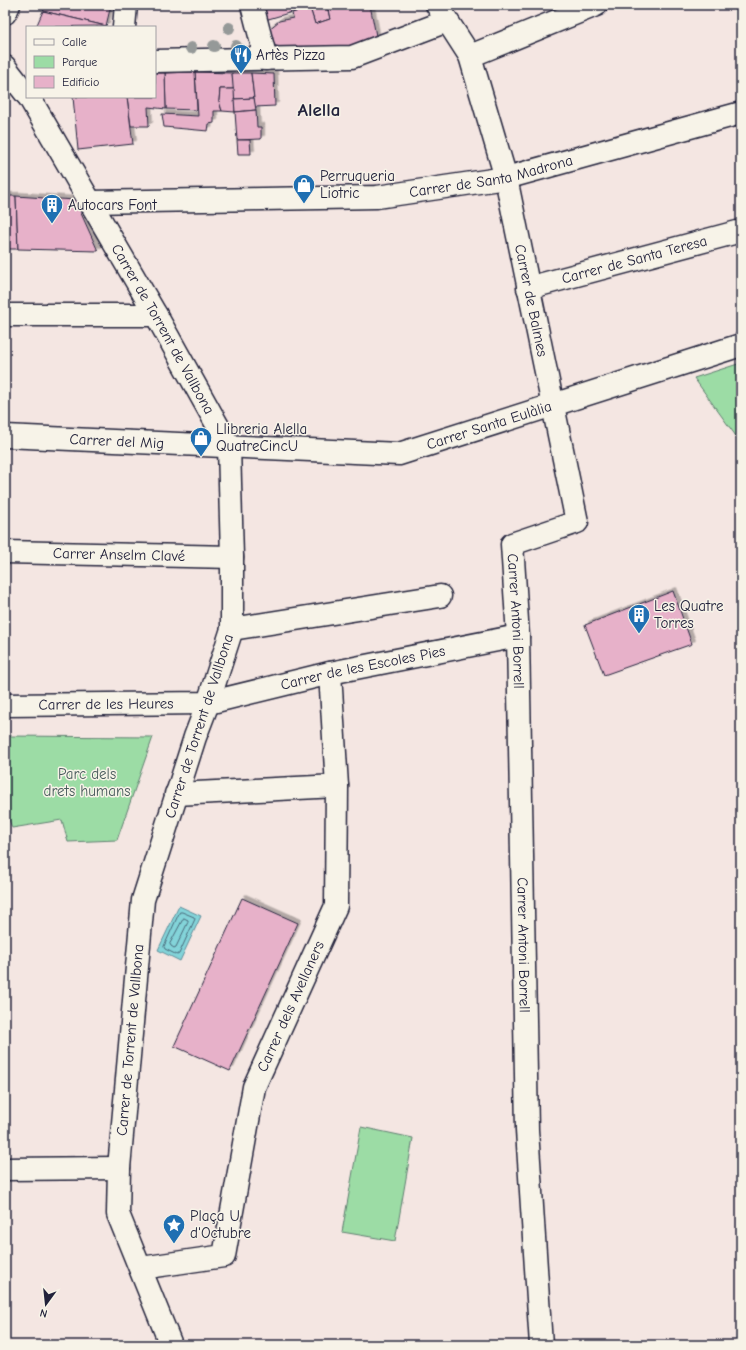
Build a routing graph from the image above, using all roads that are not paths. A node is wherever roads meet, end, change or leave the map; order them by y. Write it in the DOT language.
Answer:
graph roads {
  1 [pos="9,5"];
  2 [pos="126,5"];
  3 [pos="252,5"];
  4 [pos="596,5"];
  5 [pos="5,13"];
  6 [pos="442,13"];
  7 [pos="124,26"];
  8 [pos="470,56"];
  9 [pos="269,59"];
  10 [pos="156,61"];
  11 [pos="13,68"];
  12 [pos="26,92"];
  13 [pos="29,98"];
  14 [pos="741,113"];
  15 [pos="506,178"];
  16 [pos="90,202"];
  17 [pos="741,231"];
  18 [pos="528,288"];
  19 [pos="5,315"];
  20 [pos="156,315"];
  21 [pos="741,345"];
  22 [pos="553,404"];
  23 [pos="5,436"];
  24 [pos="229,446"];
  25 [pos="512,544"];
  26 [pos="5,552"];
  27 [pos="232,557"];
  28 [pos="440,596"];
  29 [pos="232,629"];
  30 [pos="518,636"];
  31 [pos="330,673"];
  32 [pos="208,703"];
  33 [pos="5,705"];
  34 [pos="337,786"];
  35 [pos="176,794"];
  36 [pos="119,1168"];
  37 [pos="5,1169"];
  38 [pos="140,1268"];
  39 [pos="172,1345"];
  40 [pos="541,1345"];
  1 -- 5 [label="street"];
  2 -- 7 [label="street"];
  3 -- 9 [label="street"];
  4 -- 8 [label="street"];
  6 -- 8 [label="street, Carrer de Balmes"];
  6 -- 9 [label="street"];
  8 -- 15 [label="street, Carrer de Balmes"];
  9 -- 10 [label="street"];
  11 -- 12 [label="street, Carrer de Torrent de Vallbona"];
  13 -- 16 [label="street, Carrer de Torrent de Vallbona"];
  14 -- 15 [label="street, Carrer de Santa Madrona"];
  15 -- 16 [label="street, Carrer de Santa Madrona"];
  15 -- 18 [label="street, Carrer de Balmes"];
  16 -- 20 [label="street, Carrer de Torrent de Vallbona"];
  17 -- 18 [label="street, Carrer de Santa Teresa"];
  18 -- 22 [label="street, Carrer de Balmes"];
  19 -- 20 [label="street"];
  20 -- 24 [label="street, Carrer de Torrent de Vallbona"];
  21 -- 22 [label="street, Carrer Santa Eulàlia"];
  22 -- 24 [label="street, Carrer Santa Eulàlia"];
  22 -- 25 [label="street, Carrer de Balmes"];
  23 -- 24 [label="street, Carrer del Mig"];
  24 -- 27 [label="street, Carrer de Torrent de Vallbona"];
  25 -- 30 [label="street, Carrer Antoni Borrell"];
  26 -- 27 [label="street, Carrer Anselm Clavé"];
  27 -- 29 [label="street, Carrer de Torrent de Vallbona"];
  28 -- 29 [label="street"];
  29 -- 32 [label="street, Carrer de Torrent de Vallbona"];
  30 -- 31 [label="street, Carrer de les Escoles Pies"];
  30 -- 40 [label="street, Carrer Antoni Borrell"];
  31 -- 32 [label="street, Carrer de les Escoles Pies"];
  31 -- 34 [label="street, Carrer dels Avellaners"];
  32 -- 33 [label="street, Carrer de les Heures"];
  32 -- 35 [label="street, Carrer de Torrent de Vallbona"];
  34 -- 35 [label="street"];
  34 -- 38 [label="street, Carrer dels Avellaners"];
  35 -- 36 [label="street, Carrer de Torrent de Vallbona"];
  36 -- 37 [label="street"];
  36 -- 38 [label="street, Carrer de Torrent de Vallbona"];
  38 -- 39 [label="street, Carrer de Torrent de Vallbona"];
}
